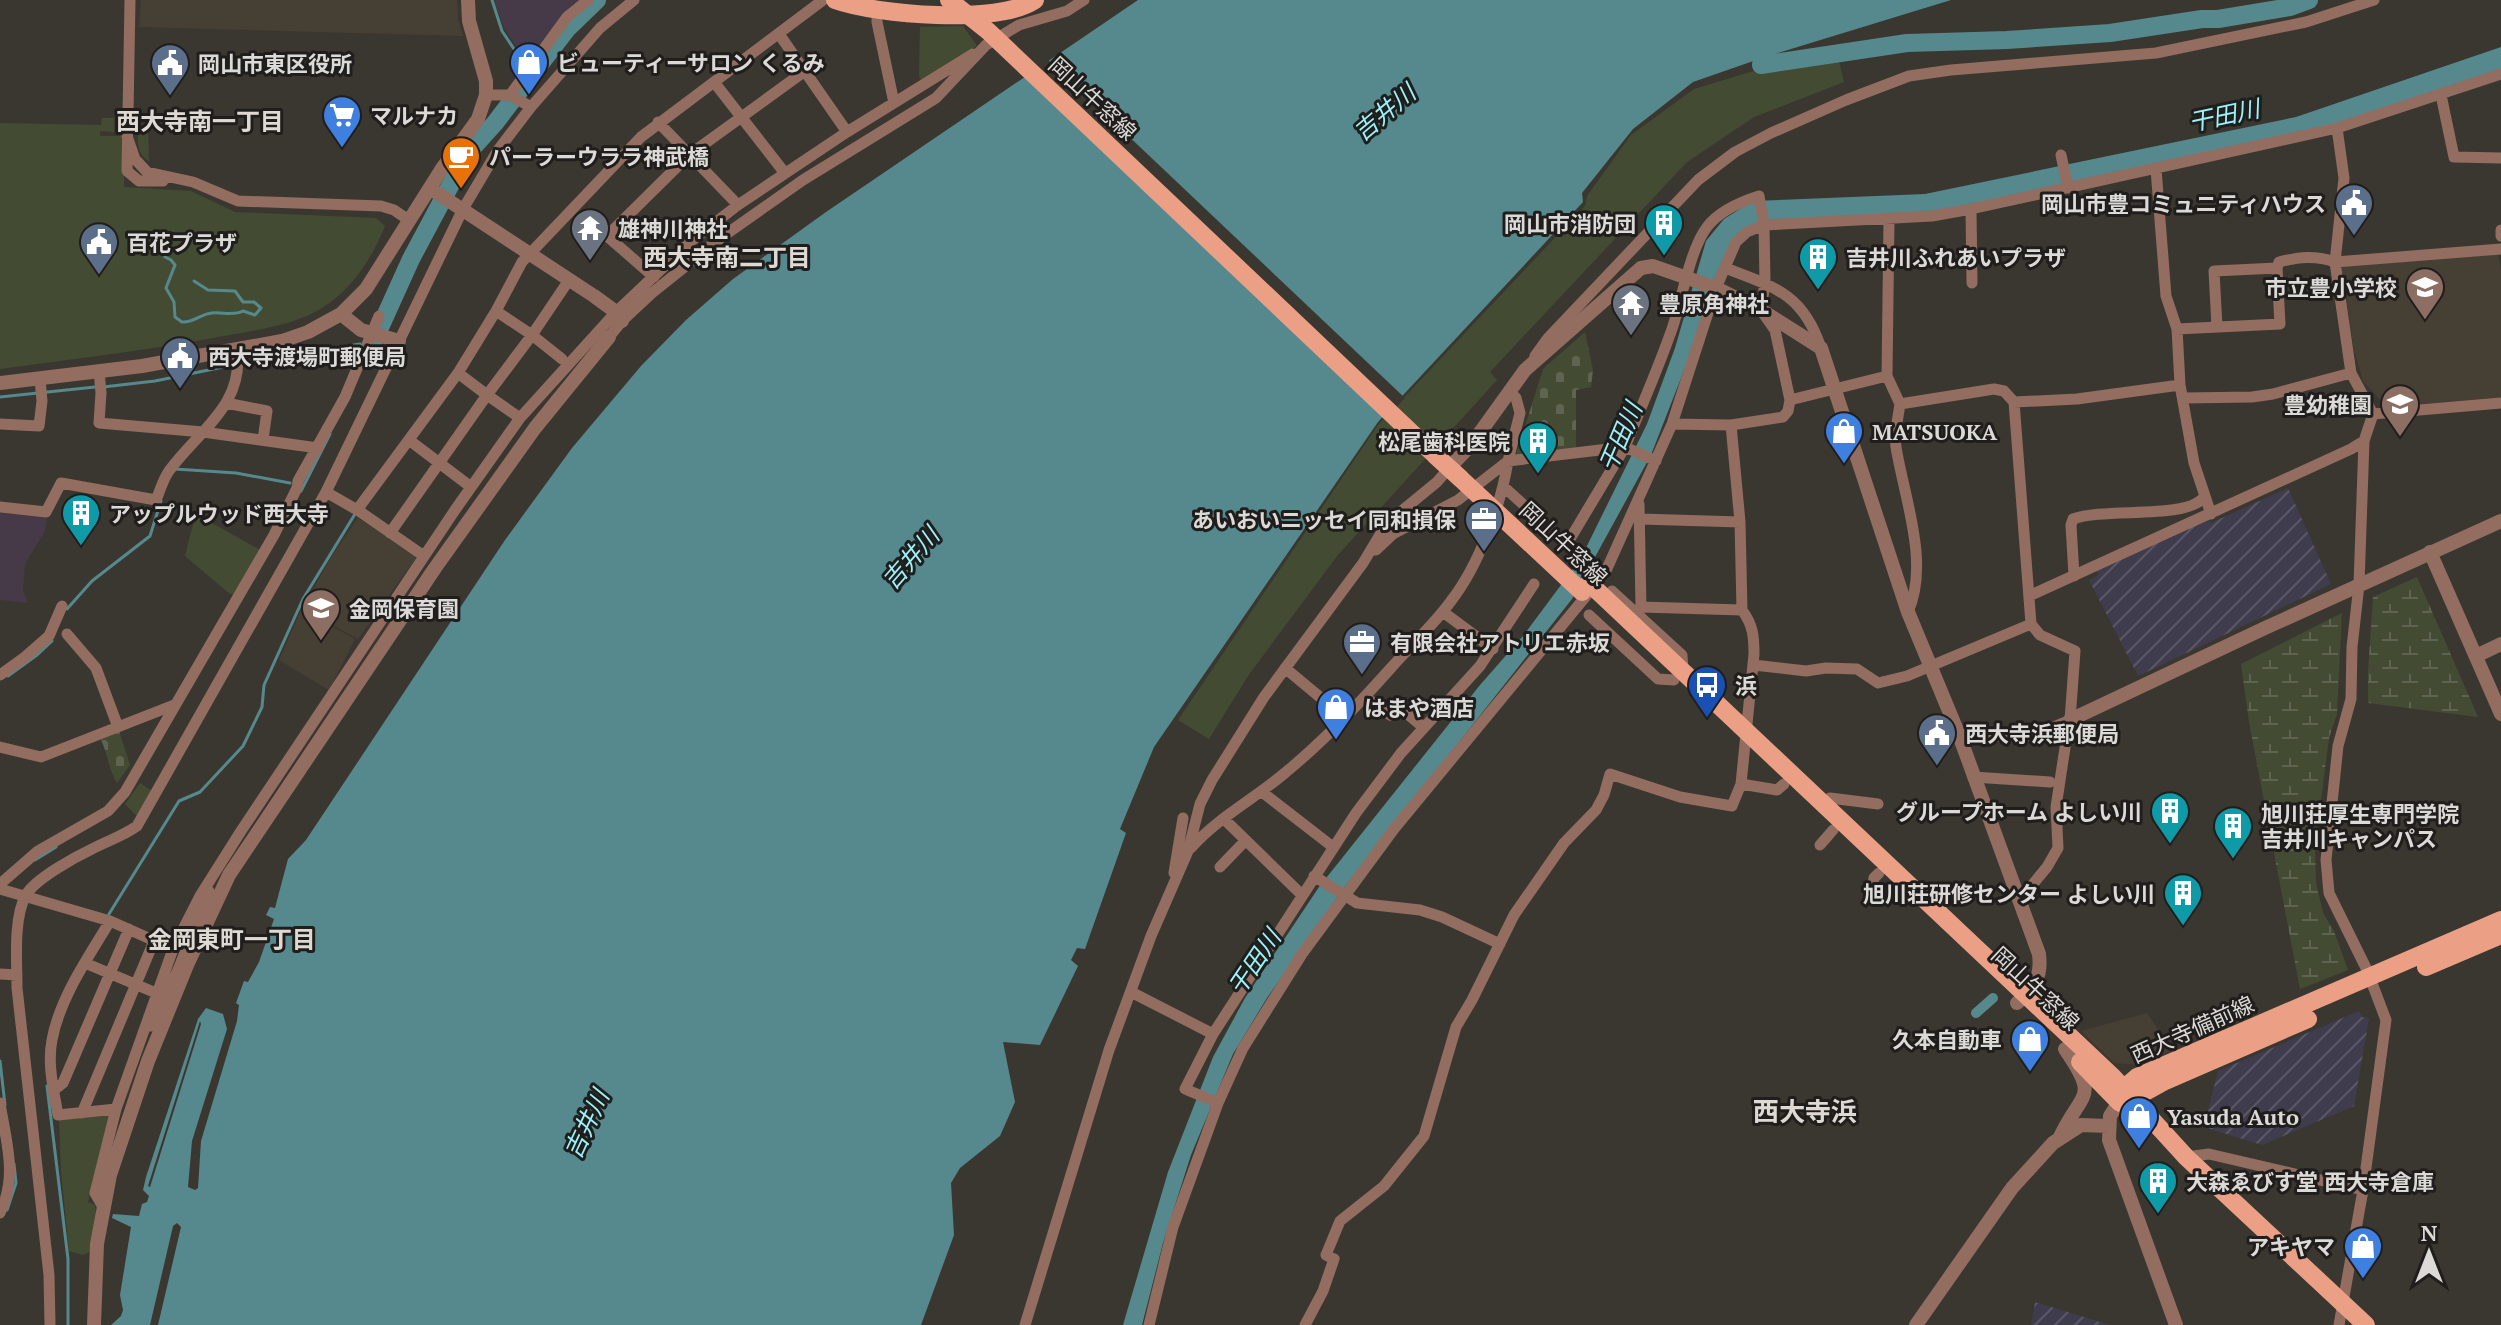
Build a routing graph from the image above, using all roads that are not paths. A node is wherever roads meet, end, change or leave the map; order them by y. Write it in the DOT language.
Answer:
graph roads {
  1 [pos="130,0"];
  2 [pos="468,0"];
  3 [pos="588,0"];
  4 [pos="634,0"];
  5 [pos="835,0"];
  6 [pos="949,0"];
  7 [pos="966,0"];
  8 [pos="1010,0"];
  9 [pos="1035,0"];
  10 [pos="1084,0"];
  11 [pos="2374,0"];
  12 [pos="814,3"];
  13 [pos="872,6"];
  14 [pos="779,34"];
  15 [pos="986,45"];
  16 [pos="805,71"];
  17 [pos="2501,74"];
  18 [pos="714,82"];
  19 [pos="486,95"];
  20 [pos="2441,95"];
  21 [pos="513,96"];
  22 [pos="894,103"];
  23 [pos="531,107"];
  24 [pos="740,116"];
  25 [pos="658,122"];
  26 [pos="2337,128"];
  27 [pos="847,132"];
  28 [pos="127,136"];
  29 [pos="132,153"];
  30 [pos="689,155"];
  31 [pos="2061,157"];
  32 [pos="2501,158"];
  33 [pos="2156,169"];
  34 [pos="127,171"];
  35 [pos="784,172"];
  36 [pos="183,180"];
  37 [pos="2067,186"];
  38 [pos="434,191"];
  39 [pos="456,205"];
  40 [pos="738,205"];
  41 [pos="1971,209"];
  42 [pos="1889,219"];
  43 [pos="410,221"];
  44 [pos="1763,223"];
  45 [pos="2501,230"];
  46 [pos="2501,236"];
  47 [pos="2501,249"];
  48 [pos="531,253"];
  49 [pos="2335,262"];
  50 [pos="1725,268"];
  51 [pos="2277,268"];
  52 [pos="654,277"];
  53 [pos="1691,279"];
  54 [pos="569,280"];
  55 [pos="1765,283"];
  56 [pos="1972,283"];
  57 [pos="1714,288"];
  58 [pos="1761,310"];
  59 [pos="496,311"];
  60 [pos="341,314"];
  61 [pos="379,316"];
  62 [pos="619,316"];
  63 [pos="2217,327"];
  64 [pos="2177,329"];
  65 [pos="532,335"];
  66 [pos="382,337"];
  67 [pos="609,337"];
  68 [pos="1821,348"];
  69 [pos="238,359"];
  70 [pos="562,359"];
  71 [pos="1525,370"];
  72 [pos="458,373"];
  73 [pos="2351,373"];
  74 [pos="1887,376"];
  75 [pos="100,381"];
  76 [pos="0,383"];
  77 [pos="2180,385"];
  78 [pos="1834,387"];
  79 [pos="41,389"];
  80 [pos="1509,391"];
  81 [pos="487,395"];
  82 [pos="2184,398"];
  83 [pos="1790,400"];
  84 [pos="2014,402"];
  85 [pos="226,403"];
  86 [pos="2501,403"];
  87 [pos="1900,404"];
  88 [pos="2373,414"];
  89 [pos="520,418"];
  90 [pos="0,424"];
  91 [pos="1672,424"];
  92 [pos="1731,425"];
  93 [pos="203,432"];
  94 [pos="263,440"];
  95 [pos="409,440"];
  96 [pos="2364,441"];
  97 [pos="318,448"];
  98 [pos="1627,448"];
  99 [pos="1508,461"];
  100 [pos="1654,461"];
  101 [pos="439,463"];
  102 [pos="1453,463"];
  103 [pos="471,487"];
  104 [pos="1504,487"];
  105 [pos="326,492"];
  106 [pos="2204,497"];
  107 [pos="1639,500"];
  108 [pos="0,507"];
  109 [pos="357,510"];
  110 [pos="2211,514"];
  111 [pos="1640,519"];
  112 [pos="2501,521"];
  113 [pos="1740,522"];
  114 [pos="390,533"];
  115 [pos="2430,552"];
  116 [pos="424,556"];
  117 [pos="1363,563"];
  118 [pos="2074,576"];
  119 [pos="1534,584"];
  120 [pos="2359,585"];
  121 [pos="1592,594"];
  122 [pos="2029,596"];
  123 [pos="62,606"];
  124 [pos="1742,610"];
  125 [pos="1640,611"];
  126 [pos="1443,612"];
  127 [pos="1908,612"];
  128 [pos="2031,624"];
  129 [pos="67,634"];
  130 [pos="2501,644"];
  131 [pos="1493,649"];
  132 [pos="2476,656"];
  133 [pos="1754,665"];
  134 [pos="1931,666"];
  135 [pos="1285,668"];
  136 [pos="0,675"];
  137 [pos="1679,676"];
  138 [pos="1365,697"];
  139 [pos="175,704"];
  140 [pos="2501,714"];
  141 [pos="1345,718"];
  142 [pos="2065,722"];
  143 [pos="118,727"];
  144 [pos="1423,727"];
  145 [pos="1959,735"];
  146 [pos="1745,739"];
  147 [pos="0,747"];
  148 [pos="1973,777"];
  149 [pos="2050,782"];
  150 [pos="1741,784"];
  151 [pos="1784,784"];
  152 [pos="1262,792"];
  153 [pos="1822,804"];
  154 [pos="1878,804"];
  155 [pos="1183,818"];
  156 [pos="1224,819"];
  157 [pos="1833,830"];
  158 [pos="1246,840"];
  159 [pos="1820,845"];
  160 [pos="1333,847"];
  161 [pos="1188,851"];
  162 [pos="1220,867"];
  163 [pos="215,872"];
  164 [pos="1879,873"];
  165 [pos="1316,877"];
  166 [pos="1172,885"];
  167 [pos="0,887"];
  168 [pos="1871,894"];
  169 [pos="25,895"];
  170 [pos="1302,895"];
  171 [pos="1342,896"];
  172 [pos="2019,901"];
  173 [pos="2501,920"];
  174 [pos="110,921"];
  175 [pos="129,929"];
  176 [pos="2501,935"];
  177 [pos="154,941"];
  178 [pos="1500,944"];
  179 [pos="173,949"];
  180 [pos="85,963"];
  181 [pos="184,964"];
  182 [pos="0,974"];
  183 [pos="110,974"];
  184 [pos="17,975"];
  185 [pos="135,984"];
  186 [pos="2373,984"];
  187 [pos="1131,992"];
  188 [pos="156,993"];
  189 [pos="2021,1000"];
  190 [pos="1213,1034"];
  191 [pos="2065,1049"];
  192 [pos="132,1062"];
  193 [pos="53,1091"];
  194 [pos="2122,1091"];
  195 [pos="1216,1102"];
  196 [pos="0,1103"];
  197 [pos="116,1109"];
  198 [pos="82,1113"];
  199 [pos="2108,1126"];
  200 [pos="2060,1137"];
  201 [pos="2186,1157"];
  202 [pos="2363,1190"];
  203 [pos="103,1207"];
  204 [pos="0,1213"];
  205 [pos="2343,1303"];
  206 [pos="50,1325"];
  207 [pos="94,1325"];
  208 [pos="1025,1325"];
  209 [pos="1149,1325"];
  210 [pos="1305,1325"];
  211 [pos="1916,1325"];
  212 [pos="2176,1325"];
  213 [pos="2339,1325"];
  214 [pos="2366,1325"];
  1 -- 28 [label="street"];
  2 -- 19 [label="street"];
  3 -- 21 [label="street"];
  4 -- 23 [label="street"];
  5 -- 13 [label="main road"];
  6 -- 102 [label="main road, 岡山牛窓線, bridge"];
  7 -- 102 [label="main road, 岡山牛窓線"];
  8 -- 13 [label="main road"];
  9 -- 13 [label="main road"];
  10 -- 15 [label="street"];
  11 -- 71 [label="street"];
  12 -- 14 [label="street"];
  13 -- 22 [label="street"];
  14 -- 16 [label="street"];
  14 -- 18 [label="street"];
  15 -- 22 [label="street"];
  15 -- 62 [label="street"];
  16 -- 24 [label="street"];
  16 -- 27 [label="street"];
  17 -- 20 [label="street"];
  18 -- 24 [label="street"];
  18 -- 25 [label="street"];
  19 -- 21 [label="street"];
  19 -- 38 [label="street"];
  20 -- 26 [label="street"];
  20 -- 32 [label="street"];
  21 -- 23 [label="street"];
  22 -- 27 [label="street"];
  23 -- 39 [label="street"];
  24 -- 30 [label="street"];
  24 -- 35 [label="street"];
  25 -- 30 [label="street"];
  25 -- 48 [label="street"];
  26 -- 33 [label="street"];
  26 -- 49 [label="street"];
  27 -- 35 [label="street"];
  28 -- 29 [label="street"];
  28 -- 34 [label="street"];
  29 -- 34 [label="street"];
  29 -- 36 [label="street"];
  30 -- 40 [label="street"];
  30 -- 52 [label="street"];
  31 -- 37 [label="street"];
  33 -- 37 [label="street"];
  33 -- 64 [label="street"];
  34 -- 36 [label="street"];
  35 -- 40 [label="street"];
  36 -- 43 [label="street"];
  37 -- 41 [label="street"];
  38 -- 39 [label="street"];
  38 -- 43 [label="street"];
  39 -- 48 [label="street"];
  39 -- 66 [label="street"];
  40 -- 52 [label="street"];
  41 -- 42 [label="street"];
  41 -- 56 [label="street"];
  42 -- 44 [label="street"];
  42 -- 74 [label="street"];
  43 -- 60 [label="street"];
  44 -- 50 [label="street"];
  44 -- 53 [label="street"];
  44 -- 55 [label="street"];
  45 -- 46 [label="street"];
  47 -- 49 [label="street"];
  48 -- 54 [label="street"];
  48 -- 59 [label="street"];
  49 -- 51 [label="street"];
  49 -- 73 [label="street"];
  50 -- 55 [label="street"];
  50 -- 57 [label="street"];
  51 -- 63 [label="street"];
  51 -- 63 [label="street"];
  52 -- 62 [label="street"];
  53 -- 57 [label="street"];
  53 -- 71 [label="street"];
  53 -- 98 [label="street"];
  54 -- 62 [label="street"];
  54 -- 65 [label="street"];
  55 -- 58 [label="street"];
  55 -- 68 [label="street"];
  57 -- 58 [label="street"];
  57 -- 91 [label="street"];
  58 -- 68 [label="street"];
  58 -- 83 [label="street"];
  59 -- 65 [label="street"];
  59 -- 72 [label="street"];
  60 -- 66 [label="street"];
  60 -- 69 [label="street"];
  61 -- 66 [label="street"];
  62 -- 67 [label="street"];
  62 -- 89 [label="street"];
  63 -- 64 [label="street"];
  64 -- 77 [label="street"];
  65 -- 70 [label="street"];
  65 -- 81 [label="street"];
  66 -- 97 [label="street"];
  66 -- 105 [label="street"];
  67 -- 181 [label="street"];
  68 -- 78 [label="street"];
  69 -- 75 [label="street"];
  69 -- 85 [label="street"];
  71 -- 80 [label="street"];
  72 -- 81 [label="street"];
  72 -- 95 [label="street"];
  73 -- 82 [label="street"];
  73 -- 88 [label="street"];
  74 -- 78 [label="street"];
  74 -- 87 [label="street"];
  75 -- 79 [label="street"];
  75 -- 93 [label="street"];
  76 -- 79 [label="street"];
  77 -- 82 [label="street"];
  77 -- 84 [label="street"];
  78 -- 83 [label="street"];
  78 -- 127 [label="street"];
  79 -- 90 [label="street"];
  80 -- 99 [label="street"];
  80 -- 102 [label="street"];
  81 -- 89 [label="street"];
  81 -- 101 [label="street"];
  82 -- 106 [label="street"];
  83 -- 92 [label="street"];
  84 -- 87 [label="street"];
  84 -- 122 [label="street"];
  85 -- 93 [label="street"];
  85 -- 94 [label="street"];
  86 -- 88 [label="street"];
  87 -- 127 [label="street"];
  88 -- 96 [label="street"];
  89 -- 103 [label="street"];
  91 -- 92 [label="street"];
  91 -- 100 [label="street"];
  92 -- 113 [label="street"];
  93 -- 94 [label="street"];
  93 -- 108 [label="street"];
  94 -- 97 [label="street"];
  95 -- 101 [label="street"];
  95 -- 109 [label="street"];
  96 -- 110 [label="street"];
  96 -- 120 [label="street"];
  97 -- 139 [label="street"];
  98 -- 99 [label="street"];
  98 -- 100 [label="street"];
  98 -- 104 [label="street"];
  99 -- 104 [label="street"];
  99 -- 117 [label="street"];
  100 -- 107 [label="street"];
  101 -- 103 [label="street"];
  101 -- 114 [label="street"];
  102 -- 117 [label="street"];
  102 -- 121 [label="main road, 岡山牛窓線, bridge"];
  103 -- 116 [label="street"];
  104 -- 126 [label="street"];
  105 -- 109 [label="street"];
  105 -- 169 [label="street"];
  106 -- 110 [label="street"];
  106 -- 118 [label="street"];
  107 -- 111 [label="street"];
  107 -- 121 [label="street"];
  109 -- 114 [label="street"];
  110 -- 118 [label="street"];
  111 -- 113 [label="street"];
  111 -- 125 [label="street"];
  112 -- 115 [label="street"];
  113 -- 124 [label="street"];
  114 -- 116 [label="street"];
  115 -- 120 [label="street"];
  115 -- 132 [label="street"];
  116 -- 163 [label="street"];
  117 -- 135 [label="street"];
  118 -- 122 [label="street"];
  119 -- 131 [label="street"];
  120 -- 142 [label="street"];
  120 -- 186 [label="street"];
  121 -- 125 [label="street"];
  121 -- 137 [label="main road, 岡山牛窓線"];
  121 -- 171 [label="street"];
  122 -- 128 [label="street"];
  123 -- 136 [label="street"];
  124 -- 125 [label="street"];
  124 -- 133 [label="street"];
  125 -- 137 [label="street"];
  126 -- 131 [label="street"];
  126 -- 138 [label="street"];
  127 -- 134 [label="street"];
  128 -- 134 [label="street"];
  128 -- 142 [label="street"];
  129 -- 143 [label="street"];
  130 -- 132 [label="street"];
  131 -- 144 [label="street"];
  132 -- 140 [label="street"];
  133 -- 134 [label="street"];
  133 -- 146 [label="street"];
  134 -- 145 [label="street"];
  135 -- 141 [label="street"];
  135 -- 161 [label="street"];
  137 -- 146 [label="main road, 岡山牛窓線"];
  138 -- 141 [label="street"];
  138 -- 144 [label="street"];
  139 -- 143 [label="street"];
  139 -- 167 [label="street"];
  141 -- 152 [label="street"];
  142 -- 145 [label="street"];
  142 -- 172 [label="street"];
  143 -- 147 [label="street"];
  144 -- 160 [label="street"];
  145 -- 148 [label="street"];
  146 -- 150 [label="street"];
  146 -- 151 [label="main road, 岡山牛窓線"];
  146 -- 153 [label="main road, 岡山牛窓線"];
  148 -- 149 [label="street"];
  148 -- 172 [label="street"];
  150 -- 151 [label="street"];
  150 -- 178 [label="street"];
  151 -- 157 [label="main road, 岡山牛窓線"];
  152 -- 156 [label="street"];
  152 -- 160 [label="street"];
  153 -- 154 [label="street"];
  153 -- 189 [label="main road, 岡山牛窓線"];
  155 -- 166 [label="street"];
  156 -- 158 [label="street"];
  156 -- 161 [label="street"];
  157 -- 159 [label="street"];
  157 -- 164 [label="main road, 岡山牛窓線"];
  158 -- 162 [label="street"];
  158 -- 170 [label="street"];
  160 -- 165 [label="street"];
  161 -- 166 [label="street"];
  163 -- 179 [label="street"];
  163 -- 181 [label="street"];
  164 -- 168 [label="street"];
  164 -- 189 [label="main road, 岡山牛窓線"];
  165 -- 170 [label="street"];
  165 -- 171 [label="street"];
  166 -- 187 [label="street"];
  167 -- 169 [label="street"];
  169 -- 174 [label="street"];
  169 -- 184 [label="street"];
  170 -- 190 [label="street"];
  171 -- 178 [label="street"];
  171 -- 195 [label="street"];
  172 -- 189 [label="street"];
  173 -- 186 [label="main road, 西大寺備前線"];
  174 -- 175 [label="street"];
  174 -- 180 [label="street"];
  175 -- 177 [label="street"];
  175 -- 183 [label="street"];
  176 -- 186 [label="main road, 西大寺備前線"];
  177 -- 179 [label="street"];
  177 -- 185 [label="street"];
  178 -- 210 [label="street"];
  179 -- 188 [label="street"];
  180 -- 183 [label="street"];
  180 -- 193 [label="street"];
  181 -- 192 [label="street"];
  181 -- 203 [label="street"];
  182 -- 184 [label="street"];
  183 -- 185 [label="street"];
  183 -- 193 [label="street"];
  184 -- 206 [label="street"];
  185 -- 188 [label="street"];
  185 -- 198 [label="street"];
  186 -- 194 [label="main road, 西大寺備前線"];
  186 -- 202 [label="street"];
  187 -- 190 [label="street"];
  187 -- 208 [label="street"];
  188 -- 192 [label="street"];
  189 -- 191 [label="main road, 岡山牛窓線"];
  189 -- 194 [label="main road, 岡山牛窓線"];
  190 -- 195 [label="street"];
  191 -- 194 [label="main road, 岡山牛窓線"];
  191 -- 200 [label="street"];
  192 -- 197 [label="street"];
  193 -- 198 [label="street"];
  194 -- 199 [label="street"];
  194 -- 201 [label="main road, 岡山牛窓線"];
  195 -- 209 [label="street"];
  196 -- 204 [label="street"];
  197 -- 198 [label="street"];
  197 -- 203 [label="street"];
  199 -- 200 [label="street"];
  199 -- 212 [label="street"];
  200 -- 211 [label="street"];
  201 -- 202 [label="street"];
  201 -- 205 [label="main road, 岡山牛窓線"];
  202 -- 205 [label="street"];
  203 -- 207 [label="street"];
  205 -- 213 [label="street"];
  205 -- 214 [label="main road, 岡山牛窓線"];
}
